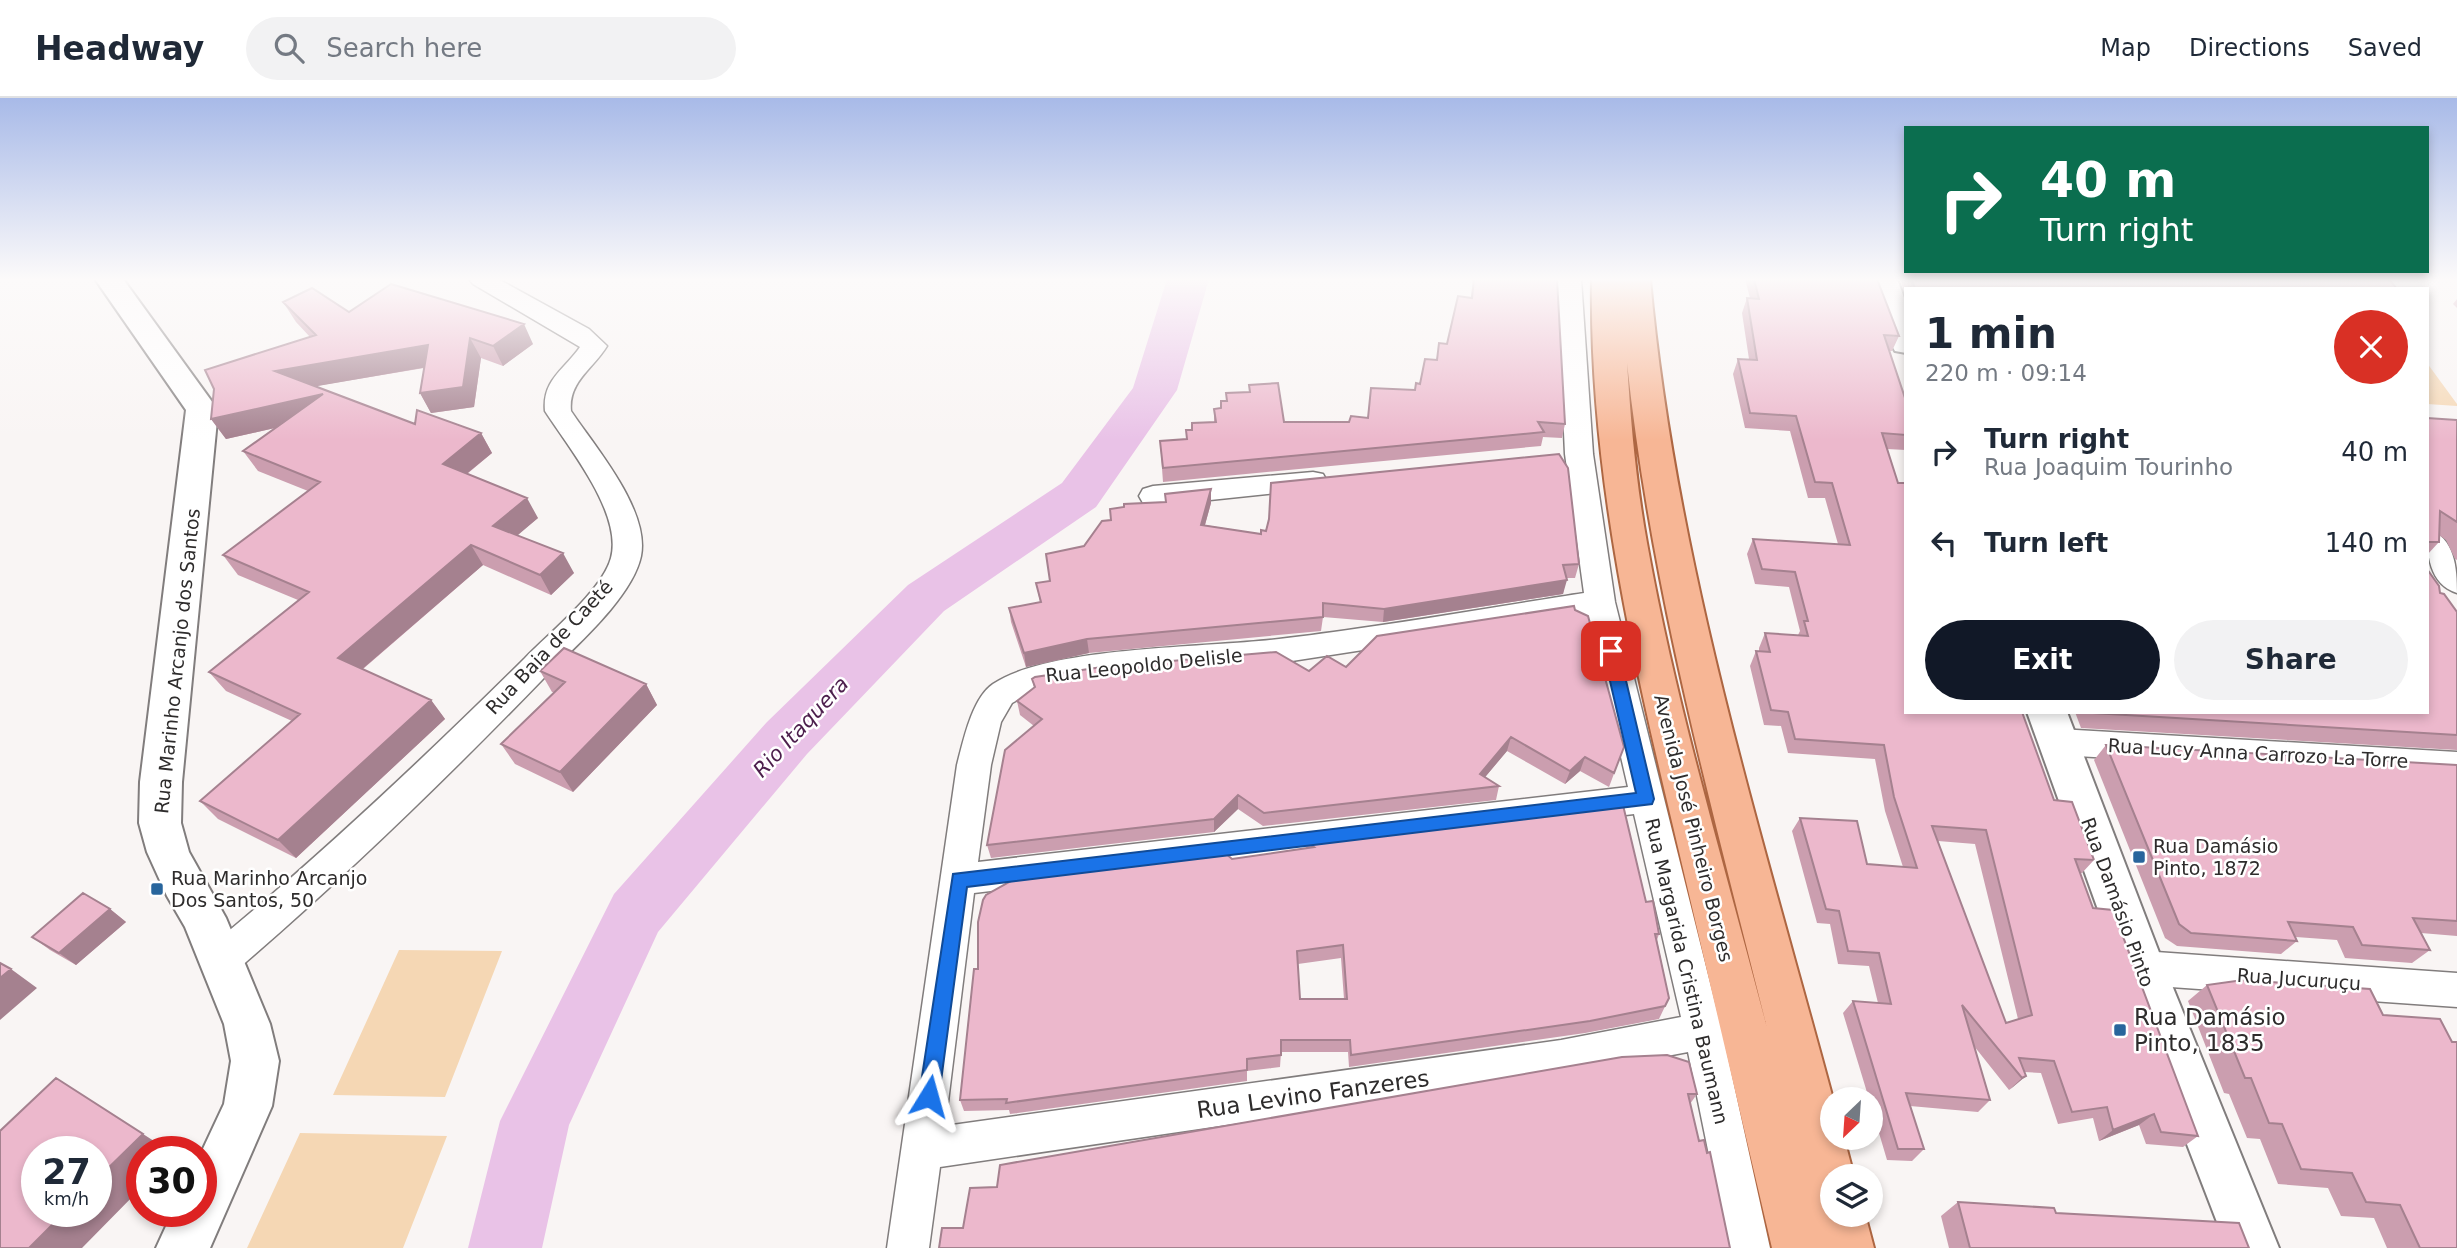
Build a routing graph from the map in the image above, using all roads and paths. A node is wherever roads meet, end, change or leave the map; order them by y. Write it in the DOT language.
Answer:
graph roads {
  1 [pos="147,333"];
  2 [pos="578,333"];
  3 [pos="1568,333"];
  4 [pos="1609,333"];
  5 [pos="1638,333"];
  6 [pos="1343,477"];
  7 [pos="1153,496"];
  8 [pos="2429,542"];
  9 [pos="2457,582"];
  10 [pos="2429,595"];
  11 [pos="2457,597"];
  12 [pos="1600,602"];
  13 [pos="2053,727"];
  14 [pos="2457,765"];
  15 [pos="1646,799"];
  16 [pos="959,880"];
  17 [pos="220,961"];
  18 [pos="2142,968"];
  19 [pos="2457,990"];
  20 [pos="1703,1031"];
  21 [pos="921,1150"];
  22 [pos="1826,1164"];
  23 [pos="217,1176"];
  24 [pos="193,1227"];
  25 [pos="1842,1227"];
  26 [pos="183,1248"];
  27 [pos="908,1248"];
  28 [pos="1749,1248"];
  29 [pos="1798,1248"];
  30 [pos="1848,1248"];
  31 [pos="2253,1248"];
  1 -- 17 [label="street, Rua Marinho Arcanjo dos Santos"];
  2 -- 17 [label="street, Rua Baia de Caeté"];
  3 -- 12 [label="street, Rua Margarida Cristina Baumann"];
  4 -- 29 [label="main road, Avenida José Pinheiro Borges"];
  5 -- 22 [label="main road"];
  6 -- 7 [label="street"];
  8 -- 9 [label="street"];
  10 -- 11 [label="street"];
  12 -- 15 [label="street, Rua Margarida Cristina Baumann"];
  12 -- 16 [label="street, Rua Leopoldo Delisle"];
  13 -- 14 [label="street, Rua Lucy Anna Carrozo La Torre"];
  13 -- 18 [label="street, Rua Damásio Pinto"];
  15 -- 16 [label="street"];
  15 -- 20 [label="street, Rua Margarida Cristina Baumann"];
  16 -- 21 [label="street, Rua Leopoldo Delisle"];
  17 -- 23 [label="street, Rua Marinho Arcanjo dos Santos"];
  18 -- 19 [label="street, Rua Jucuruçu"];
  18 -- 31 [label="street, Rua Damásio Pinto"];
  20 -- 21 [label="street, Rua Levino Fanzeres"];
  20 -- 28 [label="street, Rua Margarida Cristina Baumann"];
  21 -- 27 [label="street, Rua Leopoldo Delisle"];
  24 -- 26 [label="street, Rua Marinho Arcanjo dos Santos"];
  25 -- 30 [label="main road"];
}
